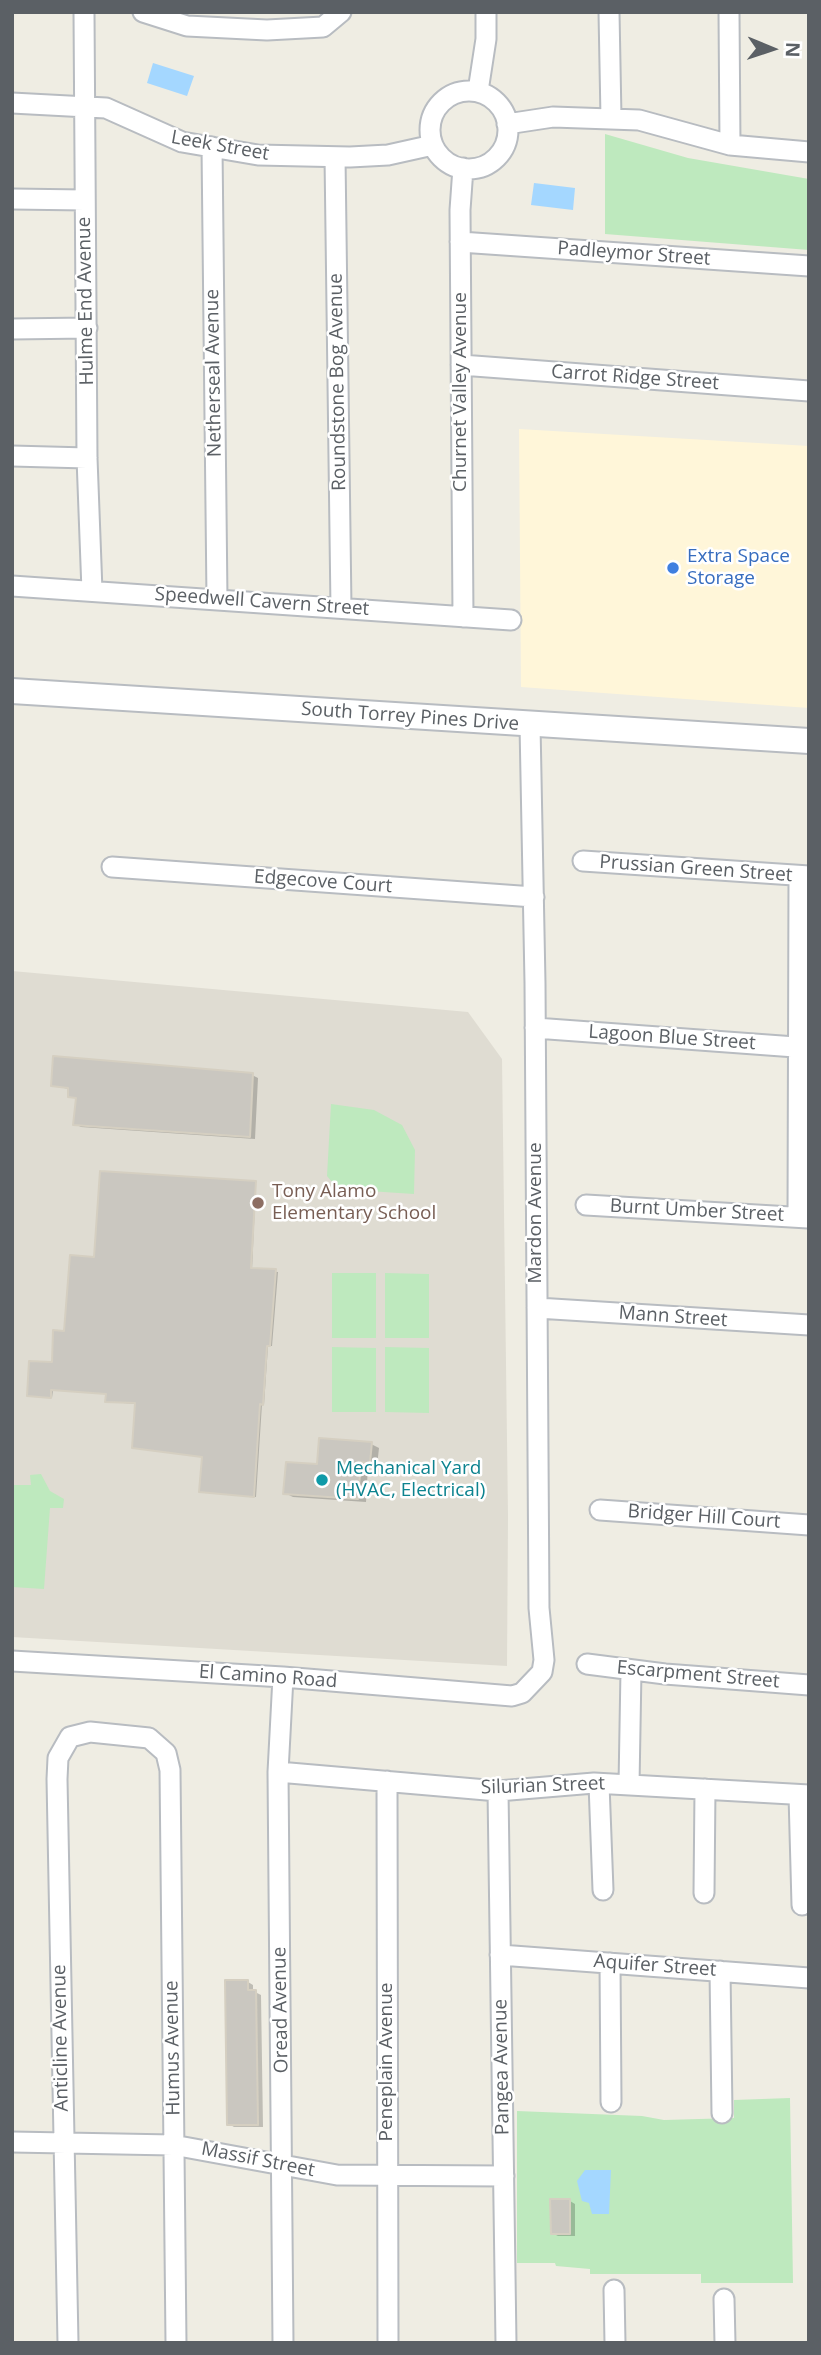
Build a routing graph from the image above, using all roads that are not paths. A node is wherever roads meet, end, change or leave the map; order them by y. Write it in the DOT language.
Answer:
graph roads {
  1 [pos="84,12"];
  2 [pos="143,12"];
  3 [pos="486,12"];
  4 [pos="610,12"];
  5 [pos="729,12"];
  6 [pos="340,14"];
  7 [pos="478,92"];
  8 [pos="12,103"];
  9 [pos="83,106"];
  10 [pos="611,118"];
  11 [pos="507,124"];
  12 [pos="433,145"];
  13 [pos="730,145"];
  14 [pos="212,147"];
  15 [pos="809,152"];
  16 [pos="335,157"];
  17 [pos="463,168"];
  18 [pos="12,199"];
  19 [pos="85,200"];
  20 [pos="460,242"];
  21 [pos="809,266"];
  22 [pos="87,328"];
  23 [pos="12,329"];
  24 [pos="461,365"];
  25 [pos="809,391"];
  26 [pos="12,456"];
  27 [pos="87,458"];
  28 [pos="12,586"];
  29 [pos="92,591"];
  30 [pos="216,599"];
  31 [pos="341,608"];
  32 [pos="463,617"];
  33 [pos="511,620"];
  34 [pos="12,691"];
  35 [pos="530,725"];
  36 [pos="809,741"];
  37 [pos="583,861"];
  38 [pos="112,867"];
  39 [pos="804,876"];
  40 [pos="534,897"];
  41 [pos="535,1028"];
  42 [pos="804,1047"];
  43 [pos="586,1205"];
  44 [pos="803,1217"];
  45 [pos="537,1308"];
  46 [pos="809,1325"];
  47 [pos="600,1510"];
  48 [pos="809,1525"];
  49 [pos="12,1661"];
  50 [pos="587,1664"];
  51 [pos="631,1670"];
  52 [pos="283,1676"];
  53 [pos="809,1685"];
  54 [pos="522,1693"];
  55 [pos="70,1737"];
  56 [pos="278,1772"];
  57 [pos="387,1781"];
  58 [pos="599,1784"];
  59 [pos="629,1785"];
  60 [pos="705,1789"];
  61 [pos="498,1791"];
  62 [pos="804,1795"];
  63 [pos="603,1890"];
  64 [pos="704,1893"];
  65 [pos="802,1905"];
  66 [pos="500,1955"];
  67 [pos="610,1963"];
  68 [pos="720,1971"];
  69 [pos="809,1978"];
  70 [pos="611,2102"];
  71 [pos="722,2113"];
  72 [pos="12,2142"];
  73 [pos="63,2142"];
  74 [pos="173,2145"];
  75 [pos="283,2167"];
  76 [pos="387,2175"];
  77 [pos="504,2176"];
  78 [pos="614,2290"];
  79 [pos="724,2299"];
  80 [pos="68,2343"];
  81 [pos="176,2343"];
  82 [pos="283,2343"];
  83 [pos="388,2343"];
  84 [pos="506,2343"];
  85 [pos="615,2343"];
  86 [pos="725,2343"];
  1 -- 9 [label="street, Hulme End Avenue"];
  2 -- 6 [label="street"];
  3 -- 7 [label="street"];
  4 -- 10 [label="street"];
  5 -- 13 [label="street"];
  7 -- 11 [label="street"];
  7 -- 12 [label="street"];
  8 -- 9 [label="street, Leek Street"];
  9 -- 14 [label="street, Leek Street"];
  9 -- 19 [label="street, Hulme End Avenue"];
  10 -- 11 [label="street"];
  10 -- 13 [label="street"];
  11 -- 17 [label="street"];
  12 -- 16 [label="street, Leek Street"];
  12 -- 17 [label="street"];
  13 -- 15 [label="street"];
  14 -- 16 [label="street, Leek Street"];
  14 -- 30 [label="street, Netherseal Avenue"];
  16 -- 31 [label="street, Roundstone Bog Avenue"];
  17 -- 20 [label="street, Churnet Valley Avenue"];
  18 -- 19 [label="street"];
  19 -- 22 [label="street, Hulme End Avenue"];
  20 -- 21 [label="street, Padleymor Street"];
  20 -- 24 [label="street, Churnet Valley Avenue"];
  22 -- 23 [label="street"];
  22 -- 27 [label="street, Hulme End Avenue"];
  24 -- 25 [label="street, Carrot Ridge Street"];
  24 -- 32 [label="street, Churnet Valley Avenue"];
  26 -- 27 [label="street"];
  27 -- 29 [label="street, Hulme End Avenue"];
  28 -- 29 [label="street, Speedwell Cavern Street"];
  29 -- 30 [label="street, Speedwell Cavern Street"];
  30 -- 31 [label="street, Speedwell Cavern Street"];
  31 -- 32 [label="street, Speedwell Cavern Street"];
  32 -- 33 [label="street, Speedwell Cavern Street"];
  34 -- 35 [label="street, South Torrey Pines Drive"];
  35 -- 36 [label="street, South Torrey Pines Drive"];
  35 -- 40 [label="street, Mardon Avenue"];
  37 -- 39 [label="street, Prussian Green Street"];
  38 -- 40 [label="street, Edgecove Court"];
  39 -- 42 [label="street"];
  40 -- 41 [label="street, Mardon Avenue"];
  41 -- 42 [label="street, Lagoon Blue Street"];
  41 -- 45 [label="street, Mardon Avenue"];
  42 -- 44 [label="street"];
  43 -- 44 [label="street, Burnt Umber Street"];
  45 -- 46 [label="street, Mann Street"];
  45 -- 54 [label="street, Mardon Avenue"];
  47 -- 48 [label="street, Bridger Hill Court"];
  49 -- 52 [label="street, El Camino Road"];
  50 -- 51 [label="street, Escarpment Street"];
  51 -- 53 [label="street, Escarpment Street"];
  51 -- 59 [label="street"];
  52 -- 54 [label="street, El Camino Road"];
  52 -- 56 [label="street, Oread Avenue"];
  55 -- 73 [label="street, Anticline Avenue"];
  55 -- 74 [label="street, Humus Avenue"];
  56 -- 57 [label="street, Silurian Street"];
  56 -- 75 [label="street, Oread Avenue"];
  57 -- 61 [label="street, Silurian Street"];
  57 -- 76 [label="street, Peneplain Avenue"];
  58 -- 59 [label="street, Silurian Street"];
  58 -- 61 [label="street, Silurian Street"];
  58 -- 63 [label="street"];
  59 -- 60 [label="street, Silurian Street"];
  60 -- 62 [label="street, Silurian Street"];
  60 -- 64 [label="street"];
  61 -- 66 [label="street, Pangea Avenue"];
  62 -- 65 [label="street"];
  66 -- 67 [label="street, Aquifer Street"];
  66 -- 77 [label="street, Pangea Avenue"];
  67 -- 68 [label="street, Aquifer Street"];
  67 -- 70 [label="street"];
  68 -- 69 [label="street, Aquifer Street"];
  68 -- 71 [label="street"];
  72 -- 73 [label="street, Massif Street"];
  73 -- 74 [label="street, Massif Street"];
  73 -- 80 [label="street, Anticline Avenue"];
  74 -- 75 [label="street, Massif Street"];
  74 -- 81 [label="street, Humus Avenue"];
  75 -- 76 [label="street, Massif Street"];
  75 -- 82 [label="street, Oread Avenue"];
  76 -- 77 [label="street, Massif Street"];
  76 -- 83 [label="street, Peneplain Avenue"];
  77 -- 84 [label="street, Pangea Avenue"];
  78 -- 85 [label="street"];
  79 -- 86 [label="street"];
}
